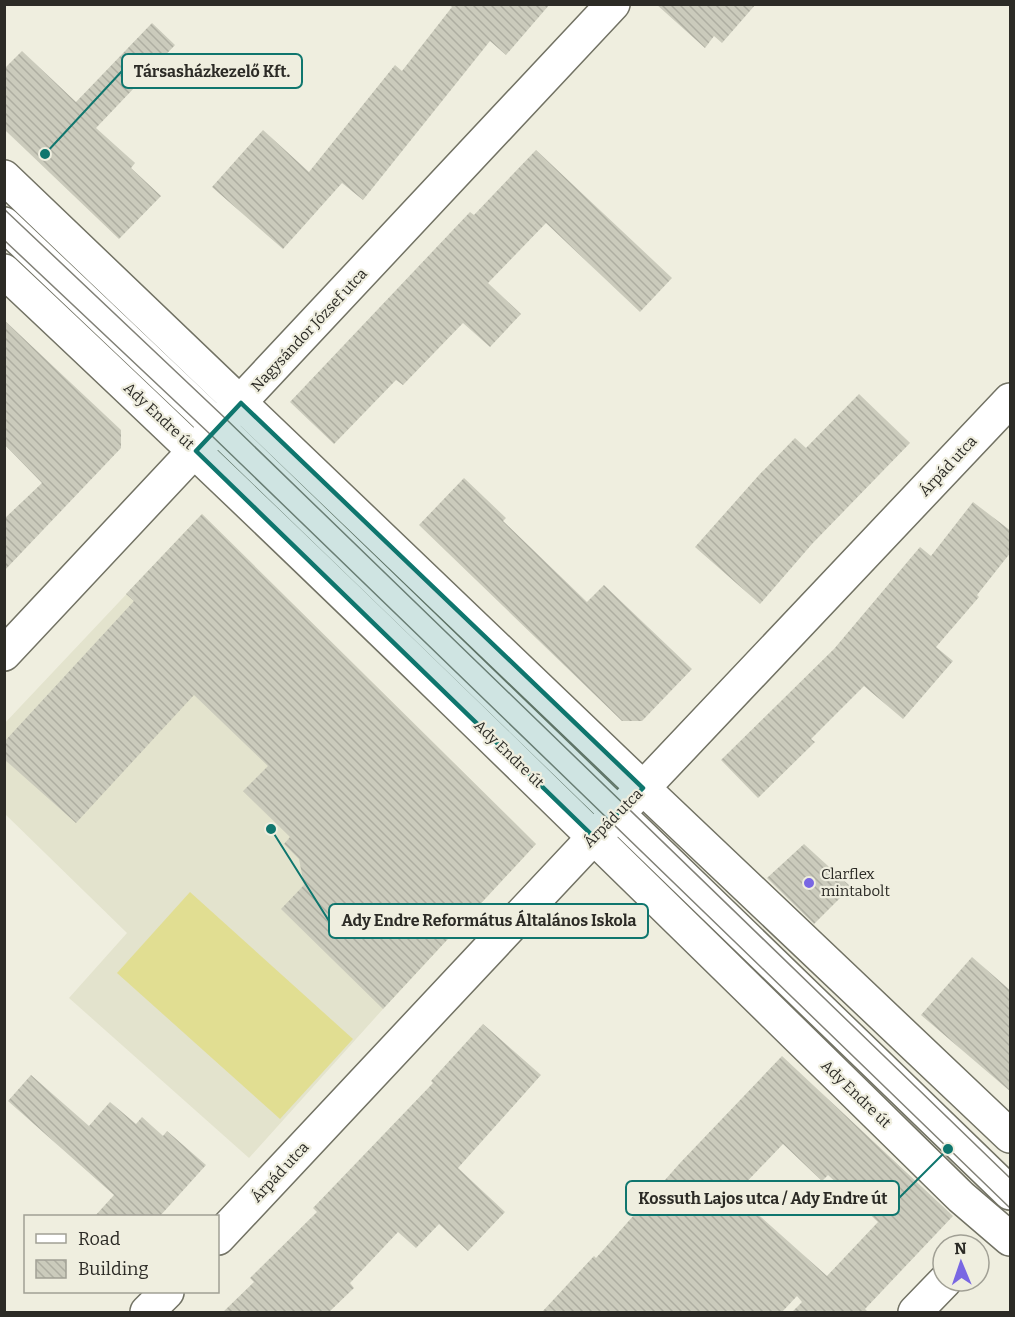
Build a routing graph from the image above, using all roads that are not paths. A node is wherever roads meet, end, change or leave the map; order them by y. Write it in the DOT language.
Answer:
graph roads {
  1 [pos="612,4"];
  2 [pos="4,177"];
  3 [pos="4,224"];
  4 [pos="4,271"];
  5 [pos="1011,400"];
  6 [pos="241,403"];
  7 [pos="219,427"];
  8 [pos="196,451"];
  9 [pos="4,654"];
  10 [pos="643,788"];
  11 [pos="618,813"];
  12 [pos="594,837"];
  13 [pos="1011,1136"];
  14 [pos="1011,1193"];
  15 [pos="999,1230"];
  16 [pos="219,1237"];
  17 [pos="166,1293"];
  18 [pos="933,1293"];
  19 [pos="147,1312"];
  20 [pos="915,1312"];
  1 -- 6 [label="street, Nagysándor József utca"];
  2 -- 6 [label="street"];
  3 -- 7 [label="street"];
  4 -- 8 [label="street, Ady Endre út"];
  5 -- 10 [label="street, Árpád utca"];
  6 -- 7 [label="street, Nagysándor József utca"];
  6 -- 10 [label="street"];
  7 -- 8 [label="street, Nagysándor József utca"];
  7 -- 11 [label="street"];
  8 -- 9 [label="street, Nagysándor József utca"];
  8 -- 12 [label="street, Ady Endre út"];
  10 -- 11 [label="street, Árpád utca"];
  10 -- 13 [label="street"];
  11 -- 12 [label="street, Árpád utca"];
  11 -- 14 [label="street"];
  12 -- 15 [label="street, Ady Endre út"];
  12 -- 16 [label="street, Árpád utca"];
  17 -- 19 [label="street"];
  18 -- 20 [label="street"];
}
